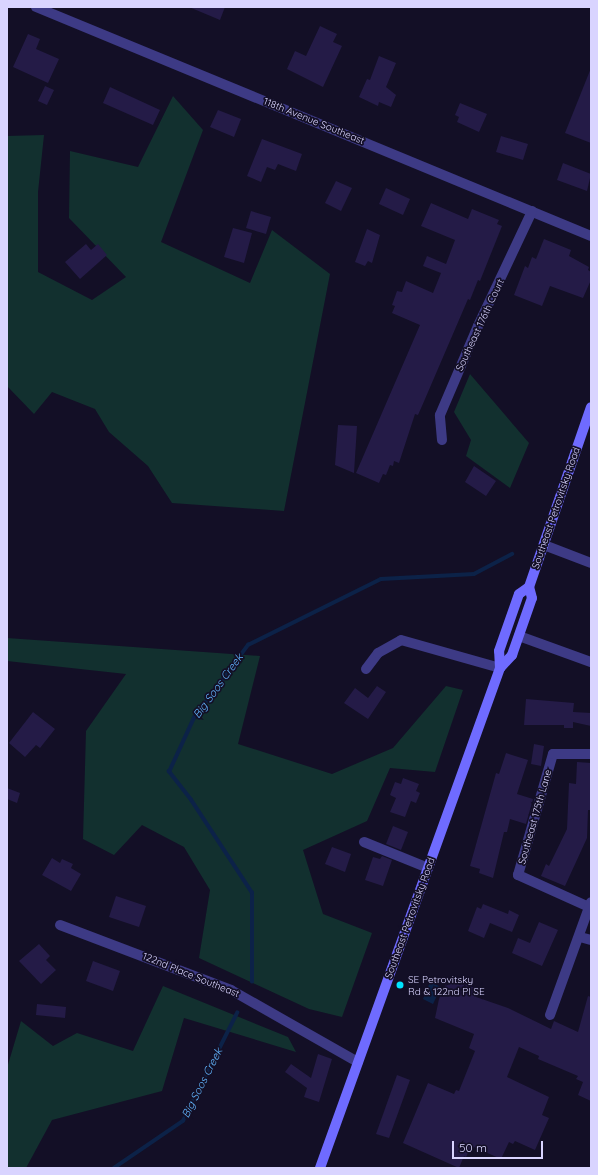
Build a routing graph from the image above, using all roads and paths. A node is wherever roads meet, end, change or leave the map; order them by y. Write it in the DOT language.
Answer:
graph roads {
  1 [pos="36,7"];
  2 [pos="532,211"];
  3 [pos="591,236"];
  4 [pos="591,407"];
  5 [pos="442,440"];
  6 [pos="544,544"];
  7 [pos="591,563"];
  8 [pos="529,587"];
  9 [pos="519,636"];
  10 [pos="591,662"];
  11 [pos="500,668"];
  12 [pos="366,669"];
  13 [pos="591,754"];
  14 [pos="364,842"];
  15 [pos="428,868"];
  16 [pos="590,904"];
  17 [pos="60,925"];
  18 [pos="580,937"];
  19 [pos="591,940"];
  20 [pos="550,1015"];
  21 [pos="358,1062"];
  22 [pos="320,1168"];
  1 -- 2 [label="street, 118th Avenue Southeast"];
  2 -- 3 [label="street, 118th Avenue Southeast"];
  2 -- 5 [label="street, Southeast 176th Court"];
  4 -- 6 [label="main road, Southeast Petrovitsky Road"];
  6 -- 7 [label="street"];
  6 -- 8 [label="main road, Southeast Petrovitsky Road"];
  8 -- 9 [label="main road, Southeast Petrovitsky Road"];
  8 -- 11 [label="main road, Southeast Petrovitsky Road"];
  9 -- 10 [label="street"];
  9 -- 11 [label="main road, Southeast Petrovitsky Road"];
  11 -- 12 [label="street"];
  11 -- 15 [label="main road, Southeast Petrovitsky Road"];
  13 -- 16 [label="street, Southeast 175th Lane"];
  14 -- 15 [label="street"];
  15 -- 21 [label="main road, Southeast Petrovitsky Road"];
  16 -- 18 [label="street"];
  17 -- 21 [label="street, 122nd Place Southeast"];
  18 -- 19 [label="street"];
  18 -- 20 [label="street"];
  21 -- 22 [label="main road, Southeast Petrovitsky Road"];
}
